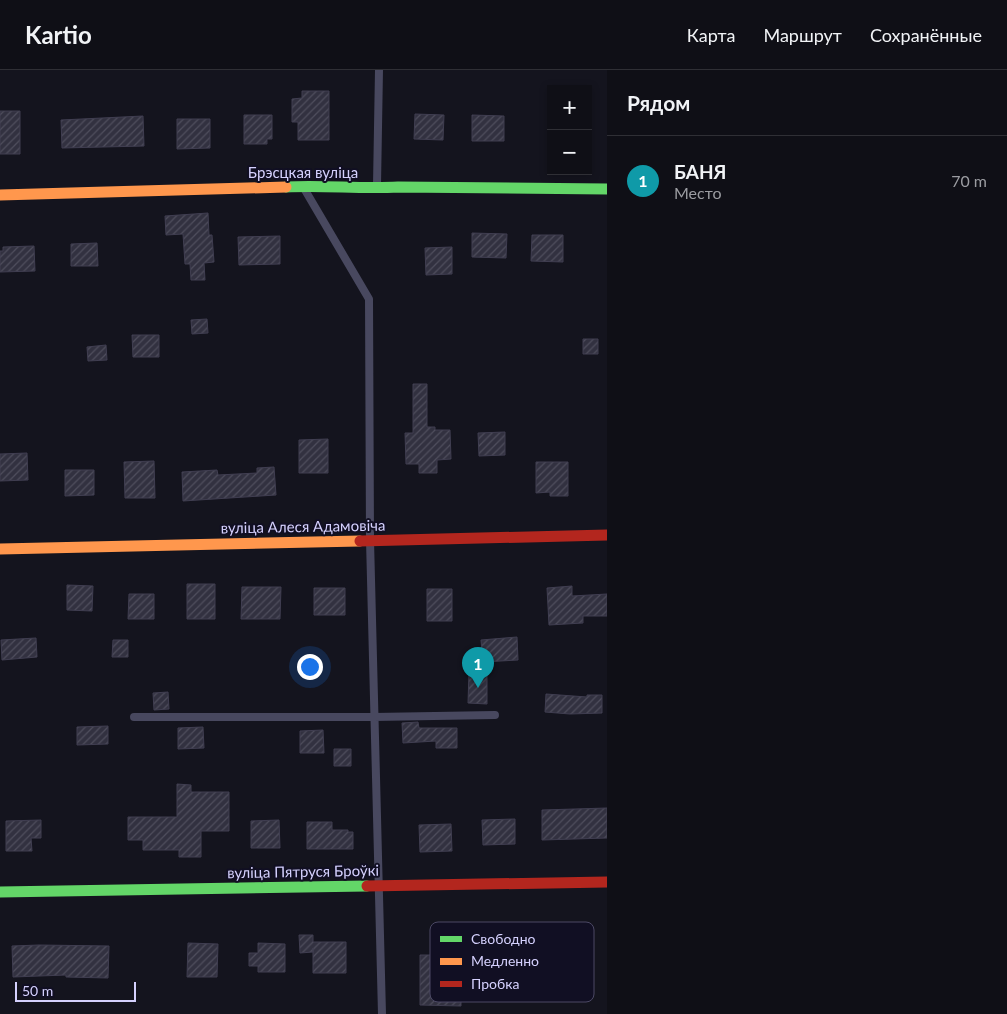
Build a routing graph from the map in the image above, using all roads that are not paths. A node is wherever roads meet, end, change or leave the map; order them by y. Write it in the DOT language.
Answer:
graph roads {
  1 [pos="378,70"];
  2 [pos="303,186"];
  3 [pos="377,188"];
  4 [pos="607,189"];
  5 [pos="0,195"];
  6 [pos="607,535"];
  7 [pos="370,540"];
  8 [pos="0,549"];
  9 [pos="495,715"];
  10 [pos="134,717"];
  11 [pos="374,717"];
  12 [pos="607,882"];
  13 [pos="378,886"];
  14 [pos="0,892"];
  15 [pos="382,1014"];
  1 -- 3 [label="lane"];
  2 -- 3 [label="street, Брэсцкая вуліца"];
  2 -- 5 [label="street, Брэсцкая вуліца"];
  2 -- 7 [label="lane"];
  3 -- 4 [label="street, Брэсцкая вуліца"];
  6 -- 7 [label="street, вуліца Алеся Адамовіча"];
  7 -- 8 [label="street, вуліца Алеся Адамовіча"];
  7 -- 11 [label="lane"];
  9 -- 11 [label="lane"];
  10 -- 11 [label="lane"];
  11 -- 13 [label="lane"];
  12 -- 13 [label="street, вуліца Пятруся Броўкі"];
  13 -- 14 [label="street, вуліца Пятруся Броўкі"];
  13 -- 15 [label="lane"];
}
